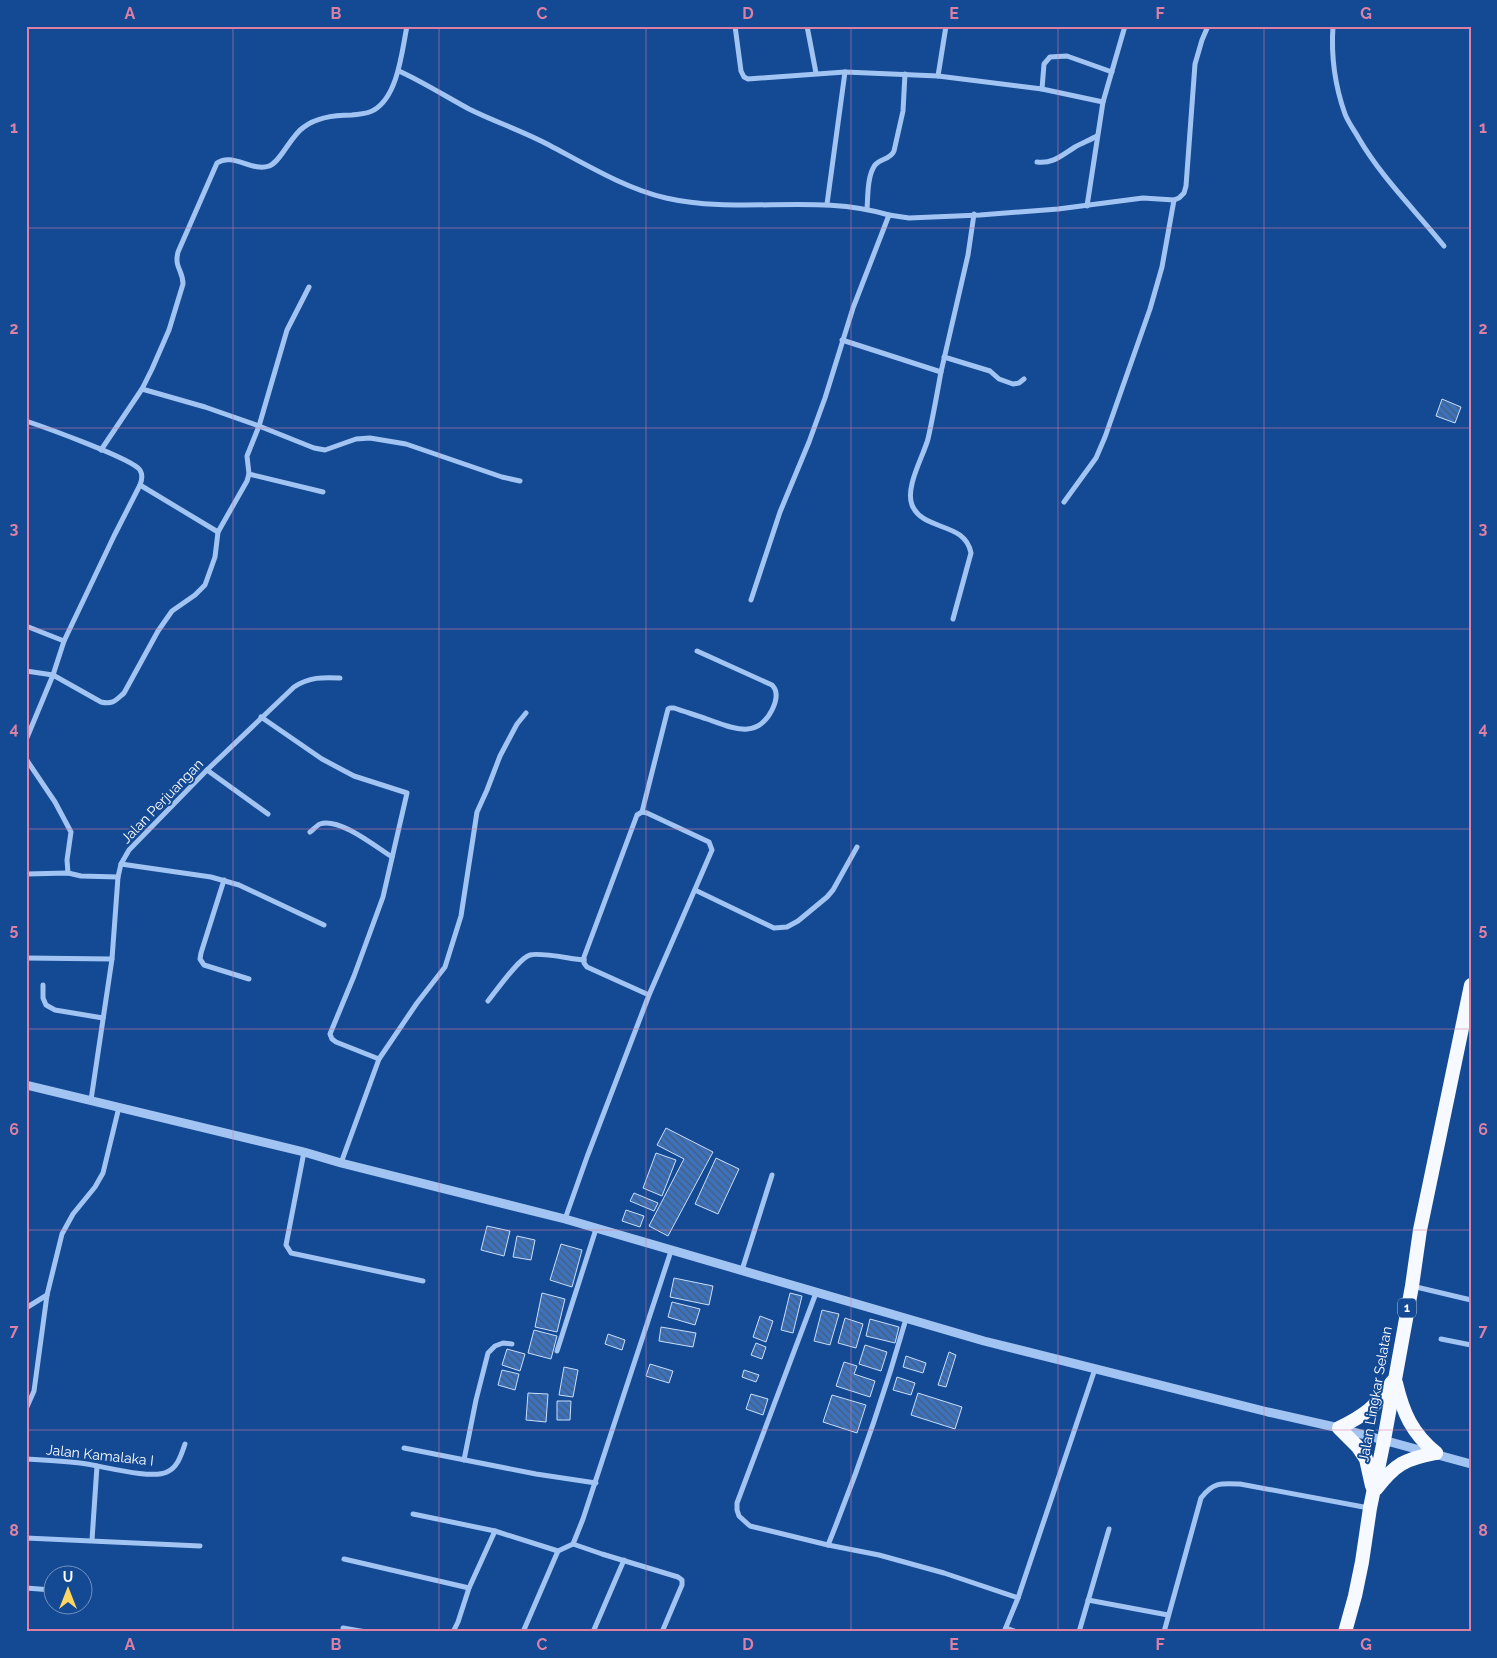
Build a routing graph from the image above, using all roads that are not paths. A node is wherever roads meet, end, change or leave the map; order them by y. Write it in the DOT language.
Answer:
graph roads {
  1 [pos="407,26"];
  2 [pos="735,26"];
  3 [pos="807,26"];
  4 [pos="946,26"];
  5 [pos="1125,26"];
  6 [pos="1208,26"];
  7 [pos="1334,26"];
  8 [pos="399,71"];
  9 [pos="845,72"];
  10 [pos="1112,72"];
  11 [pos="816,74"];
  12 [pos="905,74"];
  13 [pos="938,76"];
  14 [pos="1042,89"];
  15 [pos="1103,102"];
  16 [pos="1097,136"];
  17 [pos="1037,162"];
  18 [pos="1174,200"];
  19 [pos="827,204"];
  20 [pos="1087,206"];
  21 [pos="867,210"];
  22 [pos="974,214"];
  23 [pos="888,215"];
  24 [pos="1444,246"];
  25 [pos="309,287"];
  26 [pos="842,340"];
  27 [pos="944,358"];
  28 [pos="941,372"];
  29 [pos="1024,379"];
  30 [pos="142,389"];
  31 [pos="26,421"];
  32 [pos="260,426"];
  33 [pos="101,450"];
  34 [pos="249,474"];
  35 [pos="520,481"];
  36 [pos="140,485"];
  37 [pos="324,492"];
  38 [pos="1064,502"];
  39 [pos="218,532"];
  40 [pos="751,600"];
  41 [pos="952,619"];
  42 [pos="26,626"];
  43 [pos="64,641"];
  44 [pos="696,651"];
  45 [pos="26,671"];
  46 [pos="53,675"];
  47 [pos="340,678"];
  48 [pos="526,713"];
  49 [pos="262,717"];
  50 [pos="26,740"];
  51 [pos="26,759"];
  52 [pos="207,770"];
  53 [pos="642,812"];
  54 [pos="268,814"];
  55 [pos="310,832"];
  56 [pos="857,847"];
  57 [pos="392,857"];
  58 [pos="122,864"];
  59 [pos="68,873"];
  60 [pos="26,874"];
  61 [pos="118,878"];
  62 [pos="224,880"];
  63 [pos="695,890"];
  64 [pos="324,925"];
  65 [pos="26,958"];
  66 [pos="112,960"];
  67 [pos="584,960"];
  68 [pos="250,979"];
  69 [pos="43,985"];
  70 [pos="1471,985"];
  71 [pos="649,995"];
  72 [pos="488,1001"];
  73 [pos="103,1018"];
  74 [pos="379,1059"];
  75 [pos="26,1085"];
  76 [pos="91,1100"];
  77 [pos="119,1106"];
  78 [pos="304,1152"];
  79 [pos="341,1163"];
  80 [pos="772,1175"];
  81 [pos="565,1219"];
  82 [pos="596,1228"];
  83 [pos="671,1251"];
  84 [pos="742,1270"];
  85 [pos="423,1281"];
  86 [pos="1412,1286"];
  87 [pos="816,1293"];
  88 [pos="47,1295"];
  89 [pos="1471,1300"];
  90 [pos="26,1308"];
  91 [pos="906,1319"];
  92 [pos="1441,1339"];
  93 [pos="512,1344"];
  94 [pos="1471,1345"];
  95 [pos="557,1350"];
  96 [pos="1095,1369"];
  97 [pos="1394,1378"];
  98 [pos="26,1408"];
  99 [pos="1339,1428"];
  100 [pos="1384,1440"];
  101 [pos="185,1444"];
  102 [pos="404,1448"];
  103 [pos="1436,1453"];
  104 [pos="26,1459"];
  105 [pos="464,1460"];
  106 [pos="1471,1464"];
  107 [pos="97,1466"];
  108 [pos="596,1482"];
  109 [pos="1374,1491"];
  110 [pos="1370,1508"];
  111 [pos="413,1514"];
  112 [pos="1109,1529"];
  113 [pos="494,1531"];
  114 [pos="26,1538"];
  115 [pos="92,1540"];
  116 [pos="573,1544"];
  117 [pos="828,1545"];
  118 [pos="200,1546"];
  119 [pos="558,1551"];
  120 [pos="344,1559"];
  121 [pos="624,1560"];
  122 [pos="26,1588"];
  123 [pos="469,1588"];
  124 [pos="42,1589"];
  125 [pos="1018,1598"];
  126 [pos="1088,1600"];
  127 [pos="1168,1615"];
  128 [pos="343,1628"];
  129 [pos="1005,1630"];
  130 [pos="366,1632"];
  131 [pos="453,1632"];
  132 [pos="523,1632"];
  133 [pos="593,1632"];
  134 [pos="662,1632"];
  135 [pos="1017,1632"];
  136 [pos="1079,1632"];
  137 [pos="1164,1632"];
  138 [pos="1345,1632"];
  1 -- 8 [label="street"];
  2 -- 11 [label="street"];
  3 -- 11 [label="street"];
  4 -- 13 [label="street"];
  5 -- 10 [label="street"];
  6 -- 18 [label="street"];
  7 -- 24 [label="street"];
  8 -- 19 [label="street"];
  8 -- 30 [label="street"];
  9 -- 11 [label="street"];
  9 -- 12 [label="street"];
  9 -- 19 [label="street"];
  10 -- 14 [label="street"];
  10 -- 15 [label="street"];
  12 -- 13 [label="street"];
  12 -- 21 [label="street"];
  13 -- 14 [label="street"];
  14 -- 15 [label="street"];
  15 -- 16 [label="street"];
  16 -- 17 [label="street"];
  16 -- 20 [label="street"];
  18 -- 20 [label="street"];
  18 -- 38 [label="street"];
  19 -- 21 [label="street"];
  20 -- 22 [label="street"];
  21 -- 23 [label="street"];
  22 -- 23 [label="street"];
  22 -- 27 [label="street"];
  23 -- 26 [label="street"];
  25 -- 32 [label="street"];
  26 -- 28 [label="street"];
  26 -- 40 [label="street"];
  27 -- 28 [label="street"];
  27 -- 29 [label="street"];
  28 -- 41 [label="street"];
  30 -- 32 [label="street"];
  30 -- 33 [label="street"];
  31 -- 33 [label="street"];
  32 -- 34 [label="street"];
  32 -- 35 [label="street"];
  33 -- 36 [label="street"];
  34 -- 37 [label="street"];
  34 -- 39 [label="street"];
  36 -- 39 [label="street"];
  36 -- 43 [label="street"];
  39 -- 46 [label="street"];
  42 -- 43 [label="street"];
  43 -- 46 [label="street"];
  44 -- 53 [label="street"];
  45 -- 46 [label="street"];
  46 -- 50 [label="street"];
  47 -- 49 [label="street, Jalan Perjuangan"];
  48 -- 74 [label="street"];
  49 -- 52 [label="street, Jalan Perjuangan"];
  49 -- 57 [label="street"];
  51 -- 59 [label="street"];
  52 -- 54 [label="street"];
  52 -- 58 [label="street, Jalan Perjuangan"];
  53 -- 63 [label="street"];
  53 -- 67 [label="street"];
  55 -- 57 [label="street"];
  56 -- 63 [label="street"];
  57 -- 74 [label="street"];
  58 -- 61 [label="street, Jalan Perjuangan"];
  58 -- 62 [label="street"];
  59 -- 60 [label="street"];
  59 -- 61 [label="street"];
  61 -- 66 [label="street, Jalan Perjuangan"];
  62 -- 64 [label="street"];
  62 -- 68 [label="street"];
  63 -- 71 [label="street"];
  65 -- 66 [label="street"];
  66 -- 73 [label="street, Jalan Perjuangan"];
  67 -- 71 [label="street"];
  67 -- 72 [label="street"];
  69 -- 73 [label="street"];
  70 -- 86 [label="highway, Jalan Lingkar Selatan / 1"];
  71 -- 81 [label="street"];
  73 -- 76 [label="street, Jalan Perjuangan"];
  74 -- 79 [label="street"];
  75 -- 76 [label="street"];
  76 -- 77 [label="street"];
  77 -- 78 [label="street"];
  77 -- 88 [label="street"];
  78 -- 79 [label="street"];
  78 -- 85 [label="street"];
  79 -- 81 [label="street"];
  80 -- 84 [label="street"];
  81 -- 82 [label="street"];
  82 -- 83 [label="street"];
  82 -- 95 [label="street"];
  83 -- 84 [label="street"];
  83 -- 108 [label="street"];
  84 -- 87 [label="street"];
  86 -- 89 [label="street"];
  86 -- 97 [label="highway, Jalan Lingkar Selatan / 1"];
  87 -- 91 [label="street"];
  87 -- 117 [label="street"];
  88 -- 90 [label="street"];
  88 -- 98 [label="street"];
  91 -- 96 [label="street"];
  91 -- 117 [label="street"];
  92 -- 94 [label="street"];
  93 -- 105 [label="street"];
  96 -- 99 [label="street"];
  96 -- 125 [label="street"];
  97 -- 99 [label="highway"];
  97 -- 100 [label="highway, Jalan Lingkar Selatan / 1"];
  97 -- 103 [label="highway"];
  99 -- 100 [label="street"];
  99 -- 109 [label="highway"];
  100 -- 103 [label="street"];
  100 -- 109 [label="highway, Jalan Lingkar Selatan / 1"];
  101 -- 107 [label="street, Jalan Kamalaka I"];
  102 -- 105 [label="street"];
  103 -- 106 [label="street"];
  103 -- 109 [label="highway"];
  104 -- 107 [label="street, Jalan Kamalaka I"];
  105 -- 108 [label="street"];
  107 -- 115 [label="street"];
  108 -- 116 [label="street"];
  109 -- 110 [label="highway, Jalan Lingkar Selatan / 1"];
  110 -- 127 [label="street"];
  110 -- 138 [label="highway, Jalan Lingkar Selatan / 1"];
  111 -- 113 [label="street"];
  112 -- 126 [label="street"];
  113 -- 119 [label="street"];
  113 -- 123 [label="street"];
  114 -- 115 [label="street"];
  115 -- 118 [label="street"];
  116 -- 119 [label="street"];
  116 -- 121 [label="street"];
  117 -- 125 [label="street"];
  119 -- 132 [label="street"];
  120 -- 123 [label="street"];
  121 -- 133 [label="street"];
  121 -- 134 [label="street"];
  122 -- 124 [label="street"];
  123 -- 131 [label="street"];
  125 -- 129 [label="street"];
  126 -- 127 [label="street"];
  126 -- 136 [label="street"];
  127 -- 137 [label="street"];
  128 -- 130 [label="street"];
  129 -- 135 [label="street"];
}
